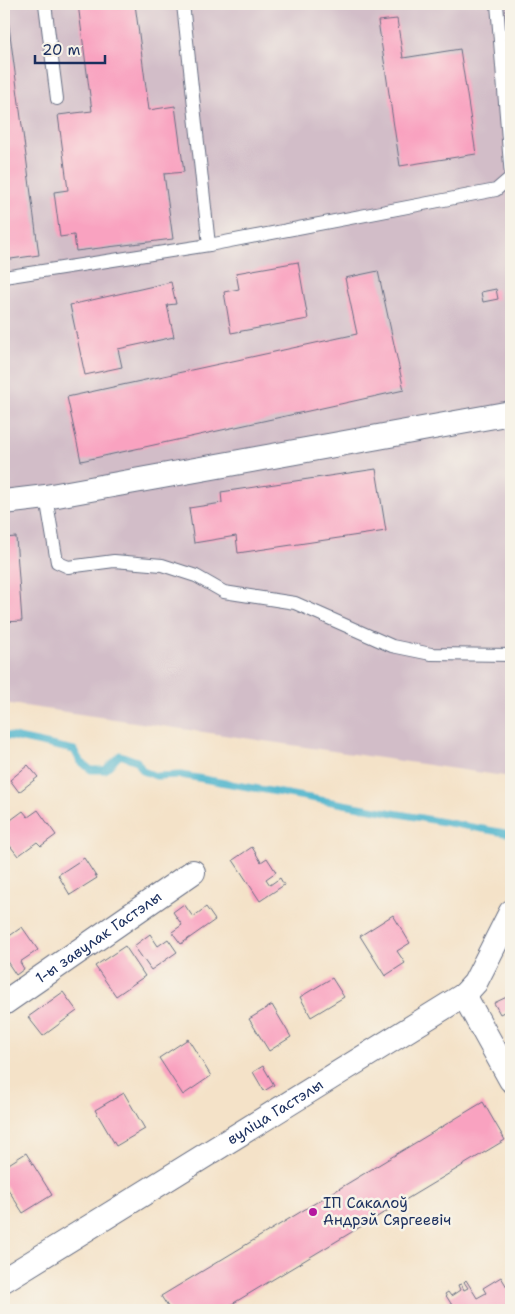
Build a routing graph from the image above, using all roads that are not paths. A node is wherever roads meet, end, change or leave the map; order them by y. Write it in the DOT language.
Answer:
graph roads {
  1 [pos="44,4"];
  2 [pos="183,4"];
  3 [pos="497,4"];
  4 [pos="57,99"];
  5 [pos="209,245"];
  6 [pos="4,277"];
  7 [pos="511,413"];
  8 [pos="46,496"];
  9 [pos="4,502"];
  10 [pos="511,655"];
  11 [pos="193,872"];
  12 [pos="511,912"];
  13 [pos="464,995"];
  14 [pos="4,1003"];
  15 [pos="511,1080"];
  16 [pos="4,1280"];
  1 -- 4 [label="lane"];
  2 -- 5 [label="lane"];
  3 -- 5 [label="lane"];
  5 -- 6 [label="lane"];
  7 -- 8 [label="street"];
  8 -- 9 [label="street"];
  8 -- 10 [label="lane"];
  11 -- 14 [label="street, 1-ы завулак Гастэлы"];
  12 -- 13 [label="street, вуліца Гастэлы"];
  13 -- 15 [label="street"];
  13 -- 16 [label="street, вуліца Гастэлы"];
}
